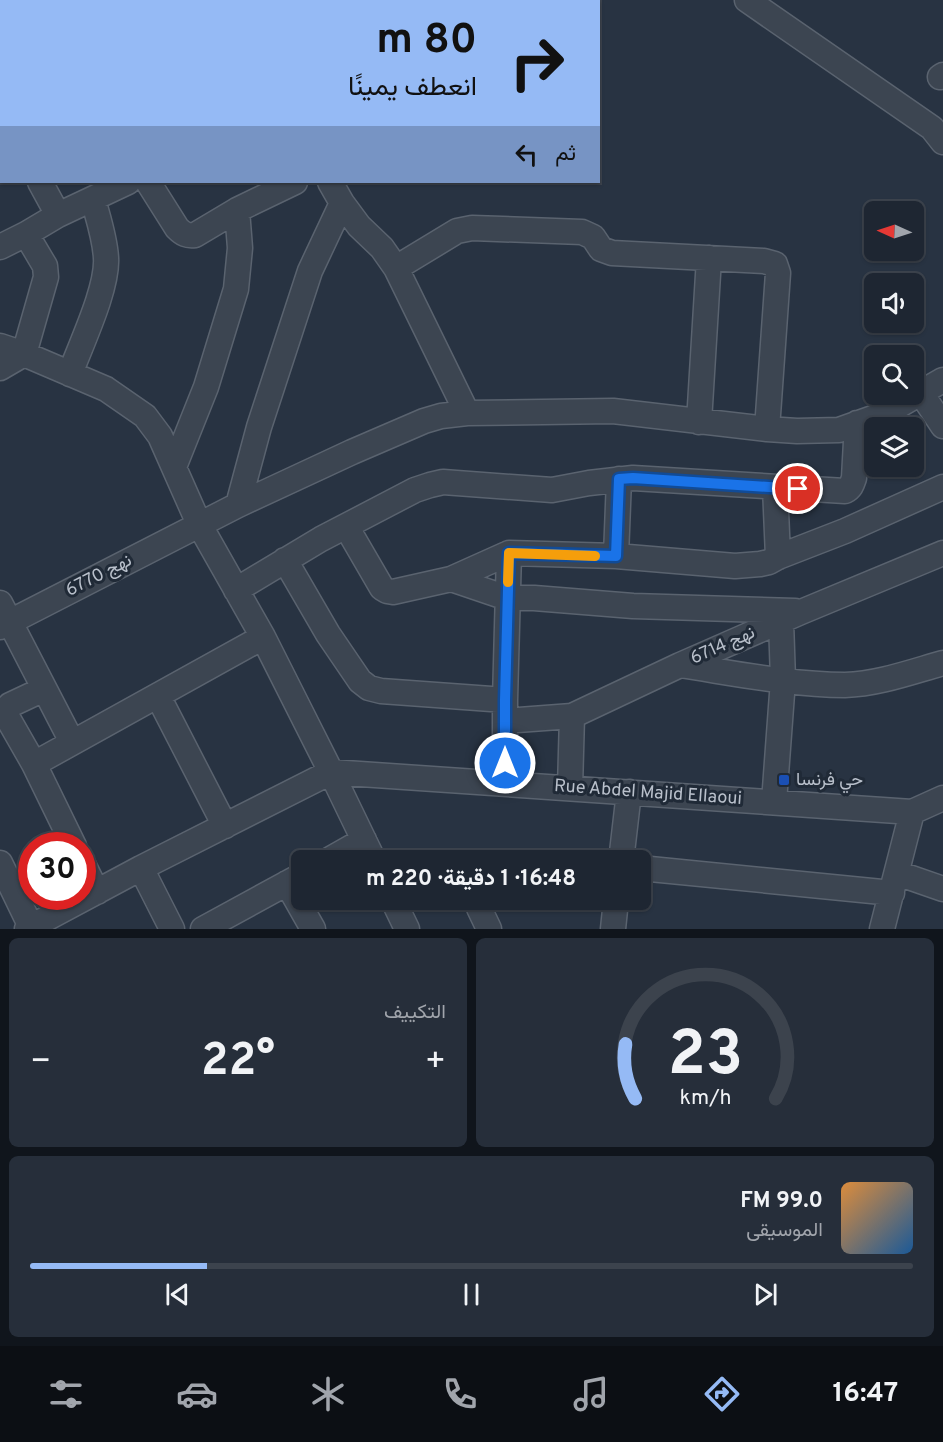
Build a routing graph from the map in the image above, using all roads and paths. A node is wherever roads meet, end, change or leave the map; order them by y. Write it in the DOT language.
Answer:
graph roads {
  1 [pos="747,0"];
  2 [pos="943,142"];
  3 [pos="41,183"];
  4 [pos="122,183"];
  5 [pos="149,183"];
  6 [pos="293,183"];
  7 [pos="331,183"];
  8 [pos="93,199"];
  9 [pos="342,203"];
  10 [pos="237,210"];
  11 [pos="58,215"];
  12 [pos="26,234"];
  13 [pos="0,247"];
  14 [pos="709,258"];
  15 [pos="396,268"];
  16 [pos="0,346"];
  17 [pos="24,354"];
  18 [pos="0,368"];
  19 [pos="70,374"];
  20 [pos="943,380"];
  21 [pos="924,391"];
  22 [pos="924,398"];
  23 [pos="900,405"];
  24 [pos="467,413"];
  25 [pos="699,422"];
  26 [pos="857,423"];
  27 [pos="943,426"];
  28 [pos="767,429"];
  29 [pos="174,467"];
  30 [pos="619,479"];
  31 [pos="775,487"];
  32 [pos="943,488"];
  33 [pos="238,505"];
  34 [pos="199,524"];
  35 [pos="346,526"];
  36 [pos="509,553"];
  37 [pos="943,553"];
  38 [pos="616,556"];
  39 [pos="778,557"];
  40 [pos="285,560"];
  41 [pos="451,579"];
  42 [pos="236,590"];
  43 [pos="507,598"];
  44 [pos="791,616"];
  45 [pos="3,617"];
  46 [pos="263,637"];
  47 [pos="943,663"];
  48 [pos="681,665"];
  49 [pos="783,680"];
  50 [pos="44,689"];
  51 [pos="158,696"];
  52 [pos="505,710"];
  53 [pos="572,716"];
  54 [pos="72,742"];
  55 [pos="34,764"];
  56 [pos="331,772"];
  57 [pos="505,783"];
  58 [pos="570,788"];
  59 [pos="629,792"];
  60 [pos="943,798"];
  61 [pos="774,802"];
  62 [pos="912,812"];
  63 [pos="225,826"];
  64 [pos="67,832"];
  65 [pos="369,850"];
  66 [pos="622,850"];
  67 [pos="0,863"];
  68 [pos="141,868"];
  69 [pos="651,869"];
  70 [pos="291,881"];
  71 [pos="894,883"];
  72 [pos="943,889"];
  73 [pos="97,892"];
  74 [pos="305,910"];
  75 [pos="398,910"];
  76 [pos="615,910"];
  77 [pos="235,921"];
  78 [pos="29,928"];
  79 [pos="172,929"];
  80 [pos="203,929"];
  81 [pos="312,929"];
  82 [pos="407,929"];
  83 [pos="613,929"];
  84 [pos="882,929"];
  1 -- 2 [label="street"];
  3 -- 11 [label="street"];
  4 -- 8 [label="street"];
  5 -- 10 [label="street"];
  6 -- 10 [label="street"];
  7 -- 9 [label="street"];
  8 -- 11 [label="street"];
  8 -- 19 [label="street"];
  9 -- 15 [label="street"];
  9 -- 33 [label="street"];
  10 -- 29 [label="street"];
  11 -- 12 [label="street"];
  12 -- 13 [label="street"];
  12 -- 17 [label="street"];
  14 -- 15 [label="street"];
  14 -- 25 [label="street"];
  14 -- 28 [label="street"];
  15 -- 24 [label="street"];
  16 -- 17 [label="street"];
  17 -- 18 [label="street"];
  17 -- 19 [label="street"];
  19 -- 29 [label="street"];
  20 -- 21 [label="street, نهج 6770"];
  22 -- 27 [label="street"];
  23 -- 26 [label="street, نهج 6770"];
  24 -- 25 [label="street, نهج 6770"];
  24 -- 33 [label="street, نهج 6770"];
  25 -- 28 [label="street, نهج 6770"];
  26 -- 28 [label="street, نهج 6770"];
  26 -- 31 [label="street"];
  29 -- 34 [label="street"];
  30 -- 31 [label="street"];
  30 -- 35 [label="street"];
  30 -- 38 [label="street"];
  31 -- 39 [label="street"];
  32 -- 39 [label="street"];
  33 -- 34 [label="street, نهج 6770"];
  34 -- 42 [label="street"];
  34 -- 45 [label="street, نهج 6770"];
  35 -- 40 [label="street"];
  35 -- 41 [label="street"];
  36 -- 38 [label="street"];
  36 -- 41 [label="street"];
  36 -- 43 [label="street"];
  37 -- 44 [label="street, نهج 6714"];
  38 -- 39 [label="street"];
  40 -- 42 [label="street"];
  40 -- 52 [label="street"];
  41 -- 43 [label="street"];
  42 -- 46 [label="street"];
  43 -- 44 [label="street"];
  43 -- 52 [label="street"];
  44 -- 48 [label="street, نهج 6714"];
  44 -- 49 [label="street"];
  45 -- 50 [label="street"];
  46 -- 51 [label="street"];
  46 -- 56 [label="street"];
  47 -- 49 [label="street"];
  48 -- 49 [label="street"];
  48 -- 53 [label="street, نهج 6714"];
  49 -- 61 [label="street"];
  50 -- 54 [label="street"];
  50 -- 55 [label="street"];
  51 -- 54 [label="street"];
  51 -- 63 [label="street"];
  52 -- 53 [label="street"];
  52 -- 57 [label="street"];
  53 -- 58 [label="street"];
  54 -- 55 [label="street"];
  55 -- 64 [label="street"];
  56 -- 57 [label="street, Rue Abdel Majid Ellaoui"];
  56 -- 63 [label="street"];
  56 -- 65 [label="street"];
  57 -- 58 [label="street, Rue Abdel Majid Ellaoui"];
  58 -- 59 [label="street, Rue Abdel Majid Ellaoui"];
  59 -- 61 [label="street, Rue Abdel Majid Ellaoui"];
  59 -- 66 [label="street"];
  60 -- 62 [label="street"];
  61 -- 62 [label="street, Rue Abdel Majid Ellaoui"];
  62 -- 71 [label="street"];
  63 -- 68 [label="street"];
  67 -- 78 [label="street"];
  68 -- 73 [label="street"];
  68 -- 79 [label="street"];
  69 -- 71 [label="street"];
  70 -- 77 [label="street"];
  71 -- 72 [label="street"];
  71 -- 84 [label="street"];
  73 -- 78 [label="street"];
  74 -- 81 [label="street"];
  75 -- 82 [label="street"];
  76 -- 83 [label="street"];
  77 -- 80 [label="street"];
}
